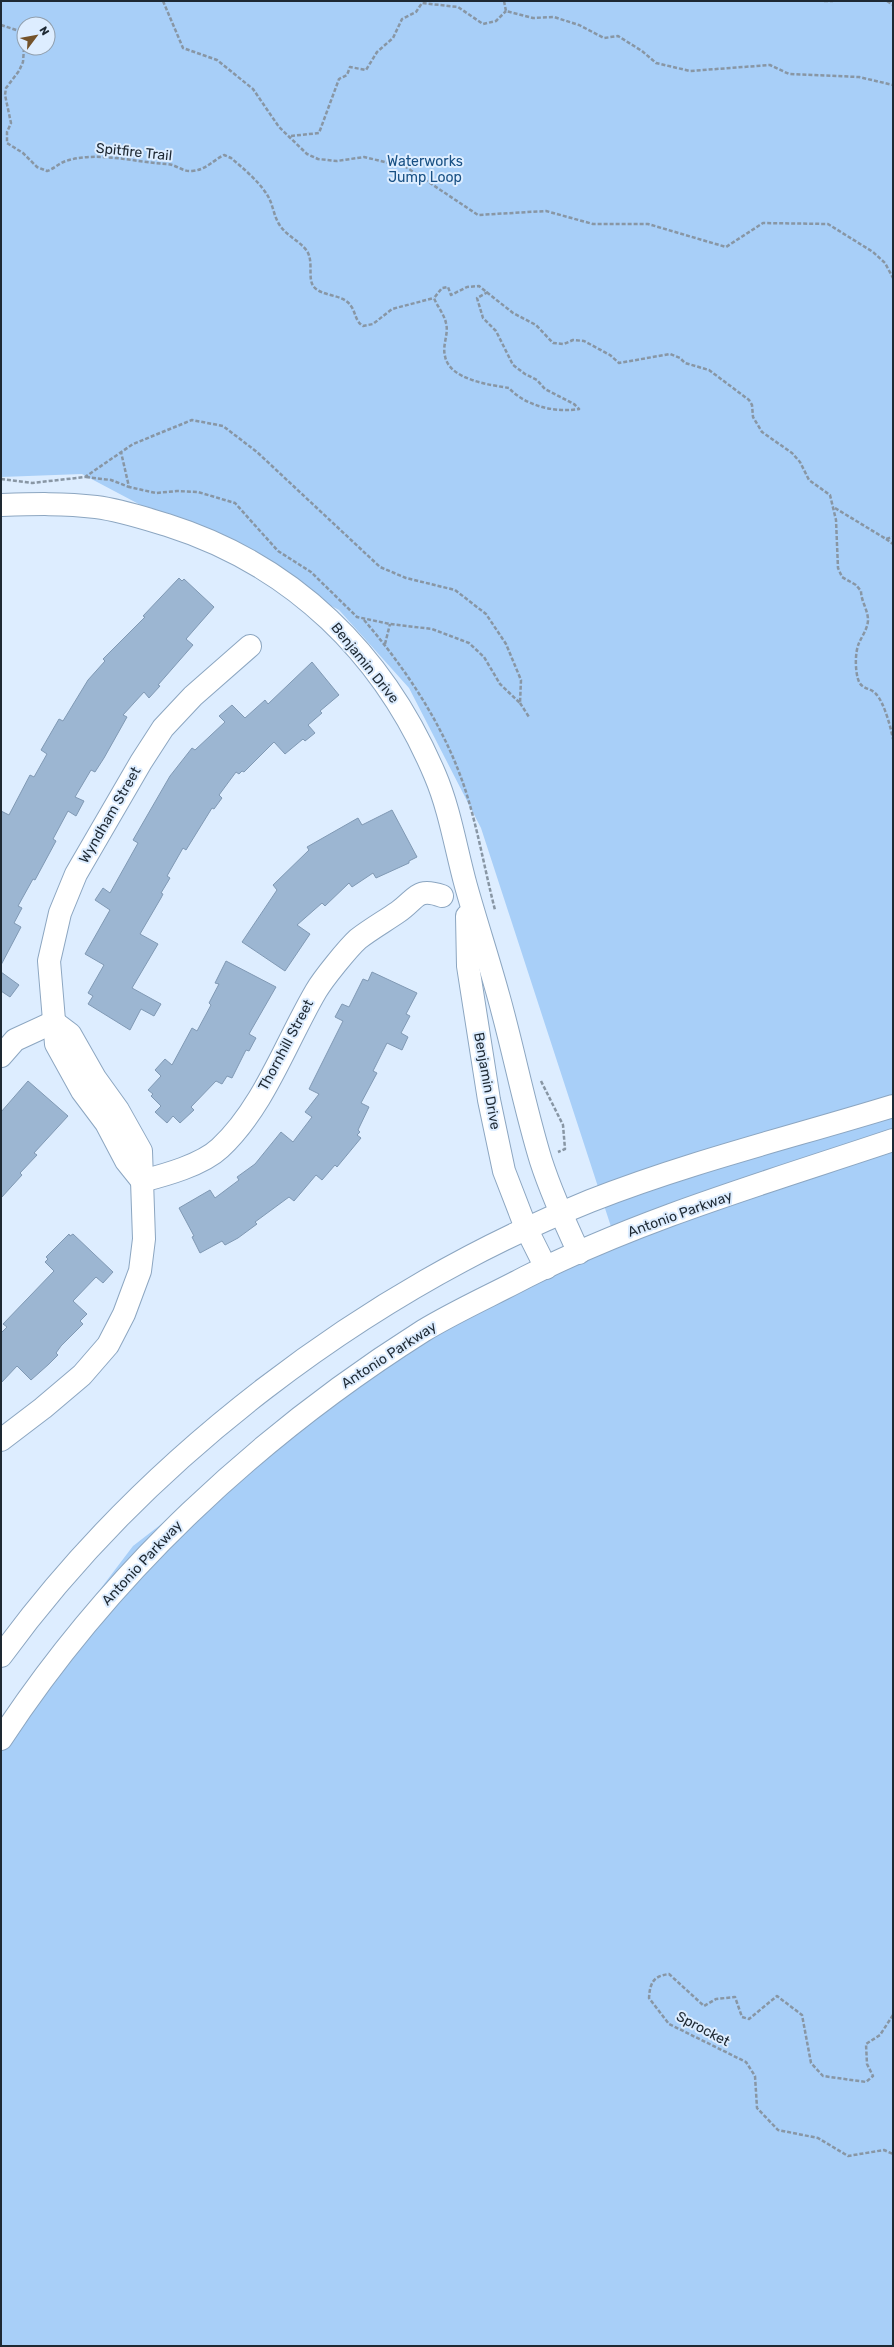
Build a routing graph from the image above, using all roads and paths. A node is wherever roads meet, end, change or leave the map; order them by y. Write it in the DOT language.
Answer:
graph roads {
  1 [pos="163,1"];
  2 [pos="504,1"];
  3 [pos="824,1"];
  4 [pos="833,1"];
  5 [pos="887,1"];
  6 [pos="893,5"];
  7 [pos="506,11"];
  8 [pos="1,25"];
  9 [pos="16,30"];
  10 [pos="23,56"];
  11 [pos="893,85"];
  12 [pos="290,136"];
  13 [pos="893,278"];
  14 [pos="488,292"];
  15 [pos="434,298"];
  16 [pos="121,452"];
  17 [pos="85,476"];
  18 [pos="1,479"];
  19 [pos="129,486"];
  20 [pos="1,505"];
  21 [pos="834,507"];
  22 [pos="893,537"];
  23 [pos="886,539"];
  24 [pos="893,544"];
  25 [pos="390,624"];
  26 [pos="385,644"];
  27 [pos="250,646"];
  28 [pos="520,703"];
  29 [pos="529,717"];
  30 [pos="893,739"];
  31 [pos="466,885"];
  32 [pos="54,1022"];
  33 [pos="1,1056"];
  34 [pos="893,1106"];
  35 [pos="893,1140"];
  36 [pos="142,1181"];
  37 [pos="561,1214"];
  38 [pos="526,1228"];
  39 [pos="579,1253"];
  40 [pos="546,1268"];
  41 [pos="1,1440"];
  42 [pos="1,1656"];
  43 [pos="1,1739"];
  44 [pos="893,2015"];
  45 [pos="893,2154"];
  1 -- 12 [label="path"];
  2 -- 7 [label="path"];
  3 -- 4 [label="path"];
  5 -- 6 [label="path"];
  7 -- 11 [label="path"];
  7 -- 12 [label="path"];
  8 -- 9 [label="path, Spitfire Trail"];
  10 -- 15 [label="path, Spitfire Trail"];
  12 -- 13 [label="path"];
  14 -- 15 [label="path, Spitfire Trail"];
  14 -- 15 [label="path"];
  14 -- 21 [label="path, Spitfire Trail"];
  16 -- 17 [label="path"];
  16 -- 19 [label="path"];
  16 -- 28 [label="path"];
  17 -- 18 [label="path"];
  17 -- 19 [label="path"];
  19 -- 25 [label="path"];
  20 -- 31 [label="main road, Benjamin Drive"];
  21 -- 23 [label="path"];
  21 -- 30 [label="path, Spitfire Trail"];
  22 -- 23 [label="path"];
  23 -- 24 [label="path"];
  25 -- 26 [label="path"];
  25 -- 28 [label="path"];
  27 -- 32 [label="main road, Wyndham Street"];
  28 -- 29 [label="path"];
  31 -- 36 [label="main road, Thornhill Street"];
  31 -- 37 [label="main road, Benjamin Drive"];
  31 -- 38 [label="main road, Benjamin Drive"];
  32 -- 33 [label="main road"];
  32 -- 36 [label="main road"];
  34 -- 37 [label="main road"];
  35 -- 39 [label="main road, Antonio Parkway"];
  36 -- 41 [label="main road"];
  37 -- 38 [label="main road"];
  37 -- 39 [label="main road, Benjamin Drive"];
  38 -- 40 [label="main road, Benjamin Drive"];
  38 -- 42 [label="main road"];
  39 -- 40 [label="main road, Antonio Parkway"];
  40 -- 43 [label="main road, Antonio Parkway"];
  44 -- 45 [label="path, Sprocket"];
}
